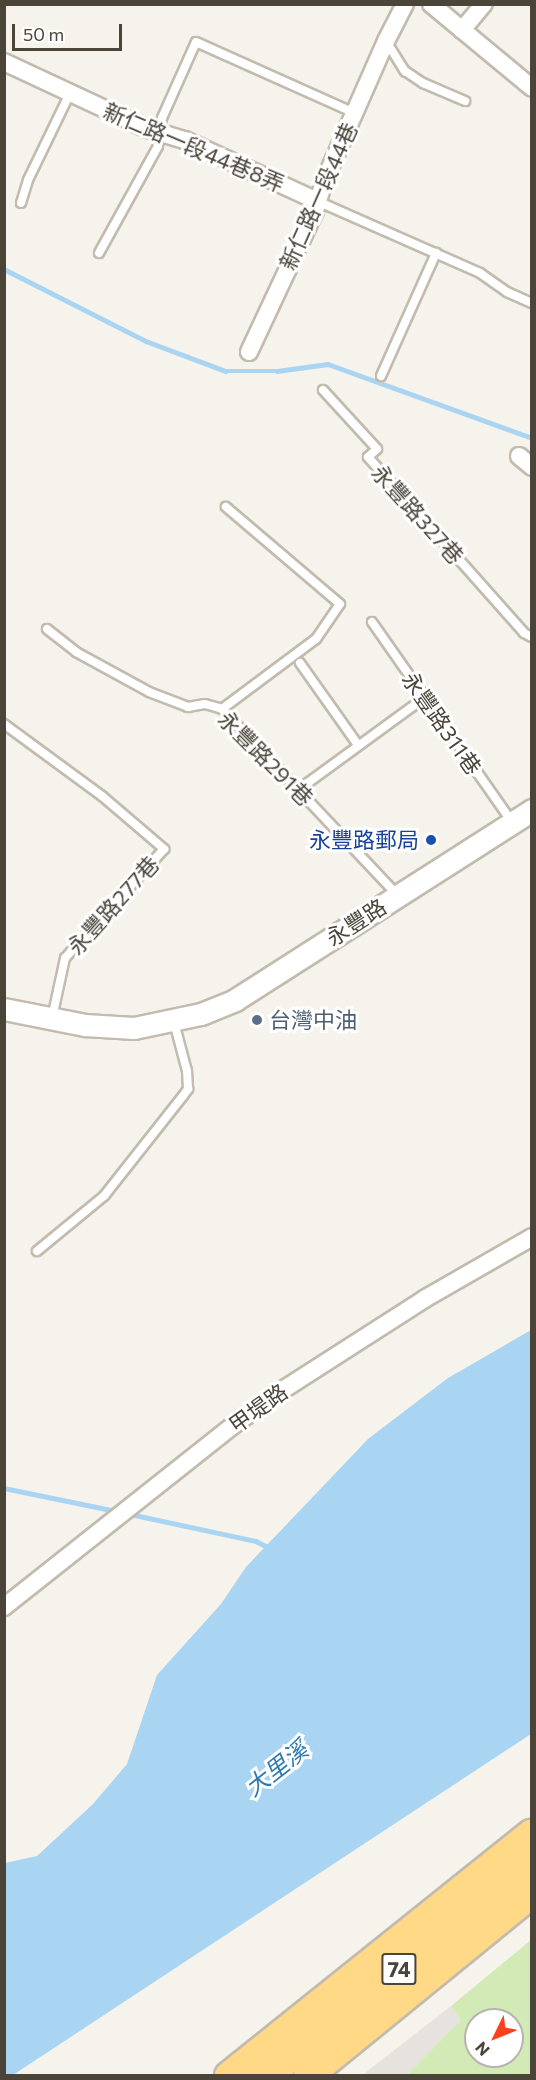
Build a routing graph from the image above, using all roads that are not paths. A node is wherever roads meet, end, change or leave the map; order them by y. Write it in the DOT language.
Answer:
graph roads {
  1 [pos="405,4"];
  2 [pos="431,4"];
  3 [pos="484,4"];
  4 [pos="462,30"];
  5 [pos="386,41"];
  6 [pos="4,62"];
  7 [pos="529,81"];
  8 [pos="70,93"];
  9 [pos="465,101"];
  10 [pos="355,113"];
  11 [pos="160,132"];
  12 [pos="317,201"];
  13 [pos="21,203"];
  14 [pos="99,253"];
  15 [pos="436,253"];
  16 [pos="531,303"];
  17 [pos="249,352"];
  18 [pos="381,376"];
  19 [pos="323,390"];
  20 [pos="226,507"];
  21 [pos="372,622"];
  22 [pos="47,629"];
  23 [pos="531,637"];
  24 [pos="300,663"];
  25 [pos="424,698"];
  26 [pos="222,709"];
  27 [pos="7,729"];
  28 [pos="358,745"];
  29 [pos="298,790"];
  30 [pos="531,810"];
  31 [pos="512,822"];
  32 [pos="398,896"];
  33 [pos="4,1009"];
  34 [pos="52,1018"];
  35 [pos="174,1022"];
  36 [pos="531,1237"];
  37 [pos="37,1251"];
  38 [pos="4,1607"];
  39 [pos="531,1833"];
  40 [pos="531,1851"];
  41 [pos="531,1862"];
  42 [pos="531,1893"];
  43 [pos="531,1911"];
  44 [pos="229,2076"];
  45 [pos="246,2076"];
  46 [pos="267,2076"];
  47 [pos="308,2076"];
  48 [pos="324,2076"];
  1 -- 5 [label="street, 新仁路一段44巷"];
  2 -- 4 [label="street"];
  3 -- 4 [label="street"];
  4 -- 7 [label="street"];
  5 -- 9 [label="lane"];
  5 -- 10 [label="street, 新仁路一段44巷"];
  6 -- 8 [label="street, 新仁路一段44巷8弄"];
  8 -- 11 [label="street, 新仁路一段44巷8弄"];
  8 -- 13 [label="lane"];
  10 -- 11 [label="lane"];
  10 -- 12 [label="street, 新仁路一段44巷"];
  11 -- 12 [label="street, 新仁路一段44巷8弄"];
  11 -- 14 [label="lane"];
  12 -- 15 [label="lane"];
  12 -- 17 [label="street, 新仁路一段44巷"];
  15 -- 16 [label="lane"];
  15 -- 18 [label="lane"];
  19 -- 23 [label="lane, 永豐路327巷"];
  20 -- 26 [label="lane"];
  21 -- 25 [label="lane, 永豐路311巷"];
  22 -- 26 [label="lane, 永豐路291巷"];
  24 -- 28 [label="lane"];
  25 -- 28 [label="lane"];
  25 -- 31 [label="lane, 永豐路311巷"];
  26 -- 29 [label="lane, 永豐路291巷"];
  27 -- 34 [label="lane, 永豐路277巷"];
  28 -- 29 [label="lane"];
  29 -- 32 [label="lane, 永豐路291巷"];
  30 -- 31 [label="street, 永豐路"];
  31 -- 32 [label="street, 永豐路"];
  32 -- 35 [label="street, 永豐路"];
  33 -- 34 [label="street, 永豐路"];
  34 -- 35 [label="street, 永豐路"];
  35 -- 37 [label="lane"];
  36 -- 38 [label="street, 甲堤路"];
  39 -- 44 [label="highway"];
  40 -- 45 [label="street"];
  41 -- 46 [label="highway, 74"];
  42 -- 47 [label="highway, 74"];
  43 -- 48 [label="street"];
}
